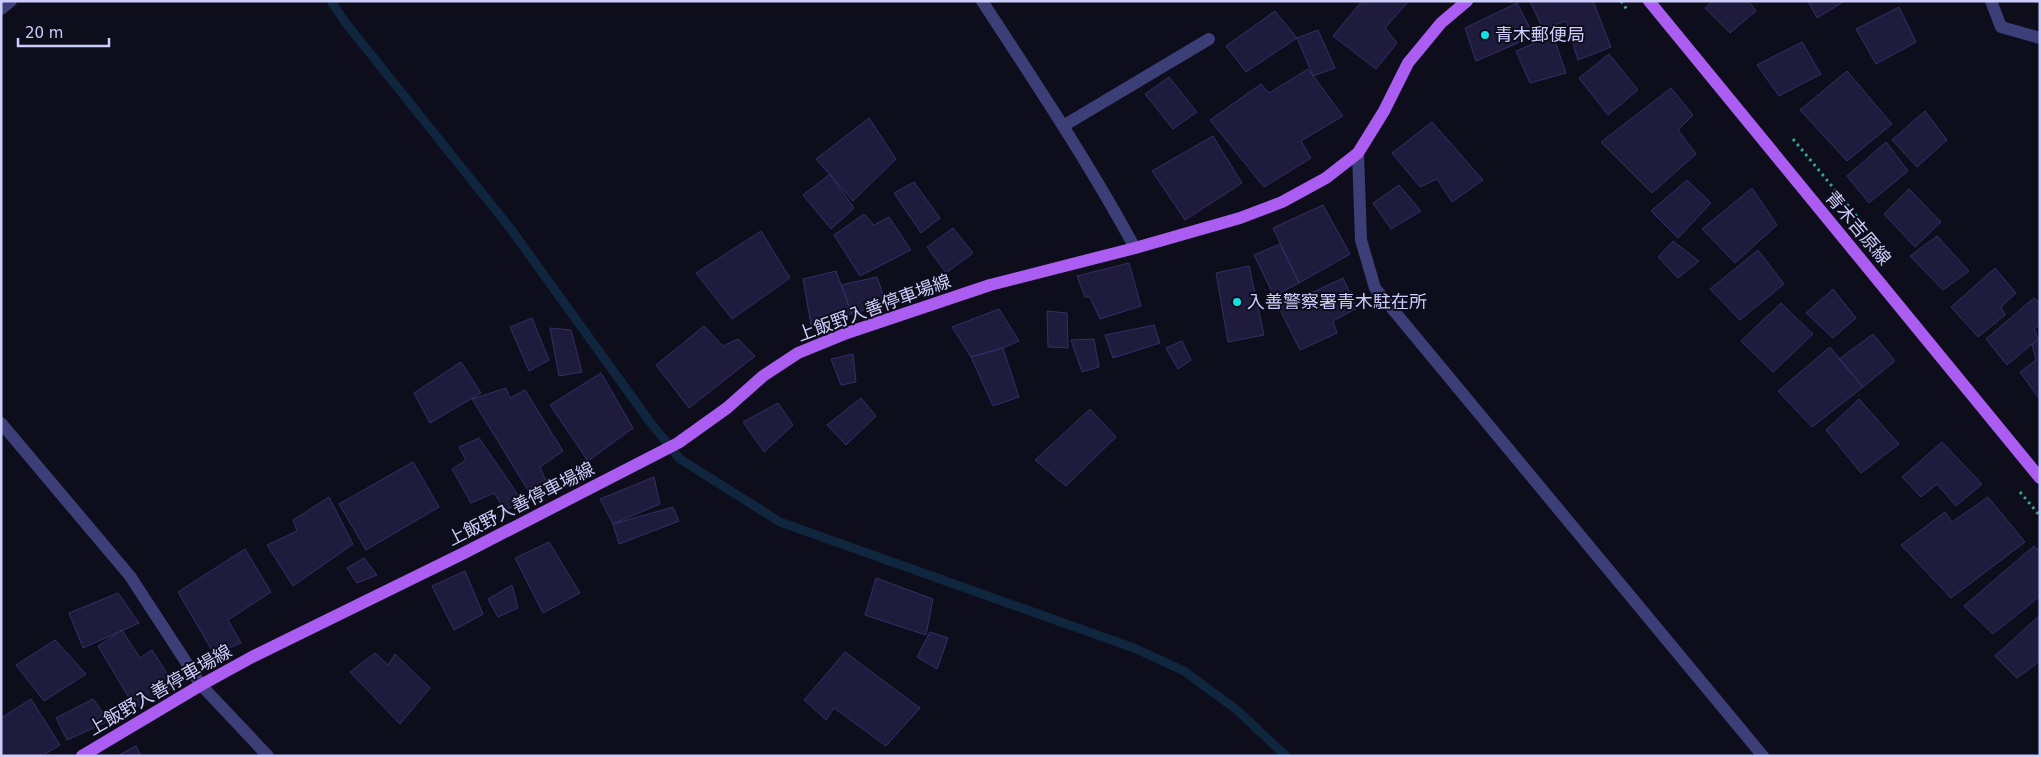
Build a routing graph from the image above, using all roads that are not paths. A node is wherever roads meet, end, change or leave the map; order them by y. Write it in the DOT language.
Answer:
graph roads {
  1 [pos="11,1"];
  2 [pos="982,1"];
  3 [pos="1466,1"];
  4 [pos="1649,1"];
  5 [pos="1991,1"];
  6 [pos="1,9"];
  7 [pos="2040,38"];
  8 [pos="1208,39"];
  9 [pos="1063,126"];
  10 [pos="1358,153"];
  11 [pos="1135,248"];
  12 [pos="1,423"];
  13 [pos="2040,478"];
  14 [pos="201,685"];
  15 [pos="82,756"];
  16 [pos="268,756"];
  17 [pos="1763,756"];
  1 -- 6 [label="street"];
  2 -- 9 [label="street"];
  3 -- 10 [label="main road, 上飯野入善停車場線"];
  4 -- 13 [label="main road, 青木吉原線"];
  5 -- 7 [label="street"];
  8 -- 9 [label="street"];
  9 -- 11 [label="street"];
  10 -- 11 [label="main road, 上飯野入善停車場線"];
  10 -- 17 [label="street"];
  11 -- 14 [label="main road, 上飯野入善停車場線"];
  12 -- 14 [label="street"];
  14 -- 15 [label="main road, 上飯野入善停車場線"];
  14 -- 16 [label="street"];
}
